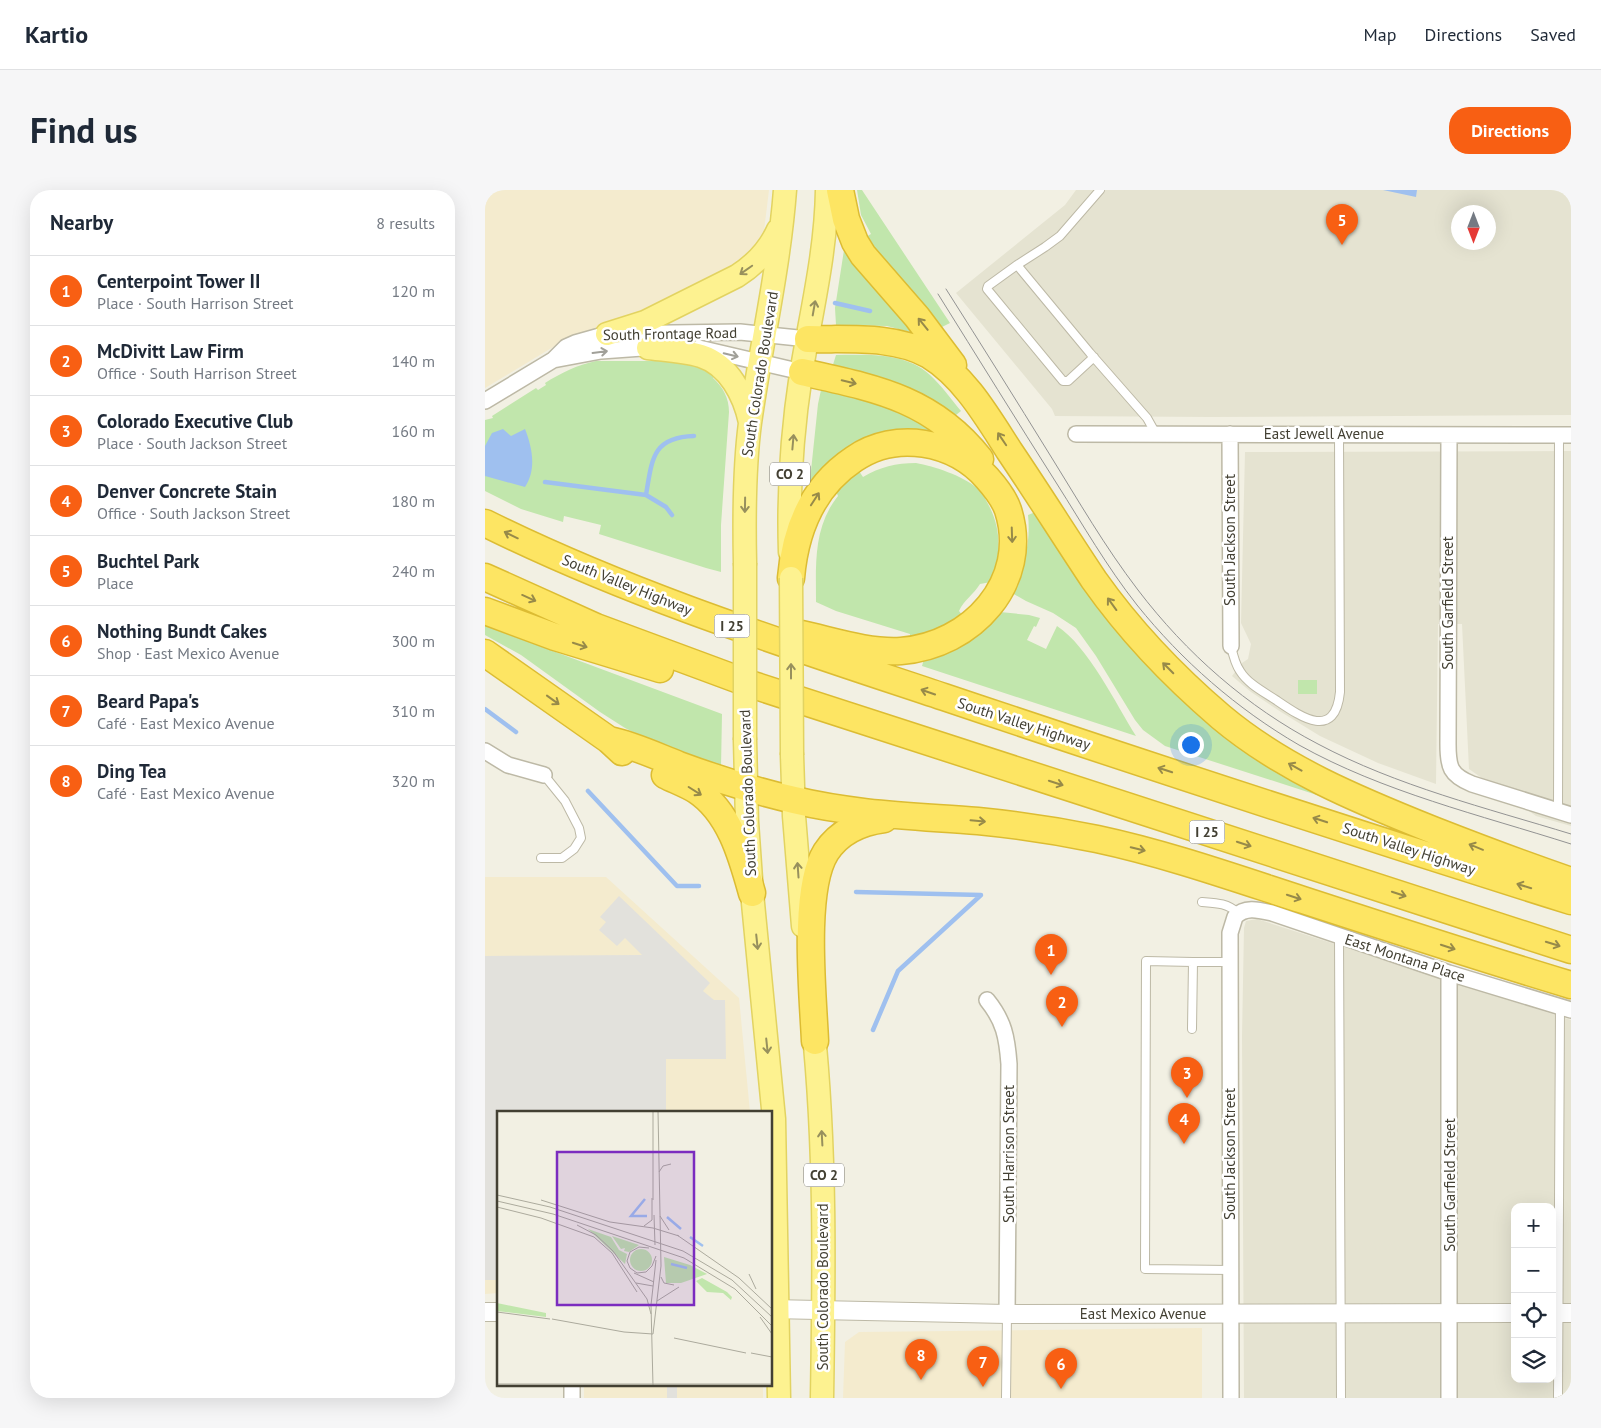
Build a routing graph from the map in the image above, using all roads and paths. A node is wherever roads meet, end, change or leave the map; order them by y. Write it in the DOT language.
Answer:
graph roads {
  1 [pos="785,190"];
  2 [pos="827,190"];
  3 [pos="840,190"];
  4 [pos="1100,190"];
  5 [pos="783,217"];
  6 [pos="1017,265"];
  7 [pos="607,334"];
  8 [pos="764,335"];
  9 [pos="808,339"];
  10 [pos="648,348"];
  11 [pos="1094,358"];
  12 [pos="553,360"];
  13 [pos="760,362"];
  14 [pos="802,372"];
  15 [pos="485,401"];
  16 [pos="980,408"];
  17 [pos="750,424"];
  18 [pos="1076,434"];
  19 [pos="1156,434"];
  20 [pos="1230,434"];
  21 [pos="1339,434"];
  22 [pos="1449,435"];
  23 [pos="1565,435"];
  24 [pos="1007,508"];
  25 [pos="485,523"];
  26 [pos="485,577"];
  27 [pos="791,578"];
  28 [pos="619,584"];
  29 [pos="485,611"];
  30 [pos="1231,646"];
  31 [pos="485,653"];
  32 [pos="609,740"];
  33 [pos="485,751"];
  34 [pos="1021,772"];
  35 [pos="543,775"];
  36 [pos="746,787"];
  37 [pos="793,800"];
  38 [pos="1564,813"];
  39 [pos="930,818"];
  40 [pos="541,858"];
  41 [pos="1571,881"];
  42 [pos="752,893"];
  43 [pos="1571,901"];
  44 [pos="1202,902"];
  45 [pos="1238,913"];
  46 [pos="1339,936"];
  47 [pos="1571,950"];
  48 [pos="1193,962"];
  49 [pos="1230,962"];
  50 [pos="1449,973"];
  51 [pos="987,1000"];
  52 [pos="1567,1001"];
  53 [pos="1192,1029"];
  54 [pos="815,1041"];
  55 [pos="773,1216"];
  56 [pos="1231,1270"];
  57 [pos="775,1309"];
  58 [pos="824,1310"];
  59 [pos="1450,1312"];
  60 [pos="1511,1312"];
  61 [pos="1342,1313"];
  62 [pos="1561,1313"];
  63 [pos="1007,1314"];
  64 [pos="1231,1314"];
  65 [pos="779,1398"];
  66 [pos="822,1398"];
  67 [pos="1006,1398"];
  68 [pos="1231,1398"];
  69 [pos="1341,1398"];
  70 [pos="1449,1398"];
  71 [pos="1558,1398"];
  1 -- 5 [label="main road, South Colorado Boulevard"];
  9 -- 2 [label="main road, South Colorado Boulevard / CO 2, one-way"];
  16 -- 3 [label="highway, one-way"];
  4 -- 6 [label="lane"];
  5 -- 7 [label="main road, one-way"];
  5 -- 8 [label="main road, South Colorado Boulevard"];
  6 -- 11 [label="lane"];
  6 -- 11 [label="lane"];
  7 -- 8 [label="street, South Frontage Road"];
  7 -- 12 [label="street, South Frontage Road"];
  8 -- 9 [label="street, South Frontage Road"];
  8 -- 13 [label="main road, South Colorado Boulevard"];
  9 -- 14 [label="main road, South Colorado Boulevard / CO 2"];
  9 -- 16 [label="highway"];
  12 -- 10 [label="street, South Frontage Road, one-way"];
  10 -- 13 [label="street, South Frontage Road, one-way"];
  10 -- 17 [label="main road"];
  11 -- 19 [label="lane"];
  12 -- 15 [label="street, South Frontage Road"];
  13 -- 14 [label="street, South Frontage Road"];
  13 -- 17 [label="main road, South Colorado Boulevard"];
  14 -- 24 [label="highway, one-way"];
  27 -- 14 [label="main road, South Colorado Boulevard / CO 2, one-way"];
  41 -- 16 [label="highway, one-way"];
  17 -- 36 [label="main road, South Colorado Boulevard, one-way, bridge"];
  18 -- 19 [label="street, East Jewell Avenue"];
  19 -- 20 [label="street, East Jewell Avenue"];
  20 -- 21 [label="street, East Jewell Avenue"];
  20 -- 30 [label="street, South Jackson Street"];
  21 -- 22 [label="street, East Jewell Avenue"];
  21 -- 30 [label="lane"];
  22 -- 23 [label="street, East Jewell Avenue"];
  22 -- 38 [label="street, South Garfield Street"];
  23 -- 38 [label="lane"];
  27 -- 24 [label="highway, one-way"];
  24 -- 28 [label="highway, one-way"];
  28 -- 25 [label="highway, South Valley Highway / I 25, one-way"];
  26 -- 34 [label="highway, I 25, one-way"];
  37 -- 27 [label="main road, South Colorado Boulevard / CO 2, one-way, bridge"];
  43 -- 28 [label="highway, South Valley Highway / I 25, one-way"];
  29 -- 34 [label="highway, one-way"];
  31 -- 32 [label="highway, one-way"];
  32 -- 36 [label="highway"];
  32 -- 42 [label="highway, one-way"];
  33 -- 35 [label="street"];
  34 -- 47 [label="highway, I 25, one-way"];
  35 -- 40 [label="lane"];
  36 -- 37 [label="highway"];
  36 -- 42 [label="main road, South Colorado Boulevard"];
  37 -- 39 [label="highway"];
  54 -- 37 [label="main road, South Colorado Boulevard / CO 2, one-way"];
  39 -- 52 [label="highway, one-way"];
  39 -- 54 [label="highway"];
  42 -- 55 [label="main road, South Colorado Boulevard, one-way"];
  44 -- 45 [label="lane"];
  45 -- 46 [label="street, East Montana Place"];
  45 -- 49 [label="street, South Jackson Street"];
  46 -- 50 [label="street, East Montana Place"];
  46 -- 61 [label="lane"];
  48 -- 49 [label="lane"];
  48 -- 53 [label="lane"];
  48 -- 56 [label="lane"];
  49 -- 56 [label="street, South Jackson Street"];
  50 -- 52 [label="street, East Montana Place"];
  50 -- 59 [label="street, South Garfield Street"];
  51 -- 63 [label="street, South Harrison Street"];
  52 -- 62 [label="lane"];
  58 -- 54 [label="main road, South Colorado Boulevard / CO 2, one-way"];
  55 -- 57 [label="main road, South Colorado Boulevard"];
  56 -- 64 [label="street, South Jackson Street"];
  57 -- 58 [label="street, East Mexico Avenue"];
  57 -- 65 [label="main road, South Colorado Boulevard"];
  58 -- 63 [label="street, East Mexico Avenue"];
  58 -- 66 [label="main road, South Colorado Boulevard / CO 2"];
  59 -- 60 [label="street, East Mexico Avenue"];
  59 -- 61 [label="street, East Mexico Avenue"];
  59 -- 70 [label="street, South Garfield Street"];
  61 -- 64 [label="street, East Mexico Avenue"];
  61 -- 69 [label="lane"];
  62 -- 71 [label="lane"];
  63 -- 64 [label="street, East Mexico Avenue"];
  63 -- 67 [label="lane"];
  64 -- 68 [label="street, South Jackson Street"];
}
